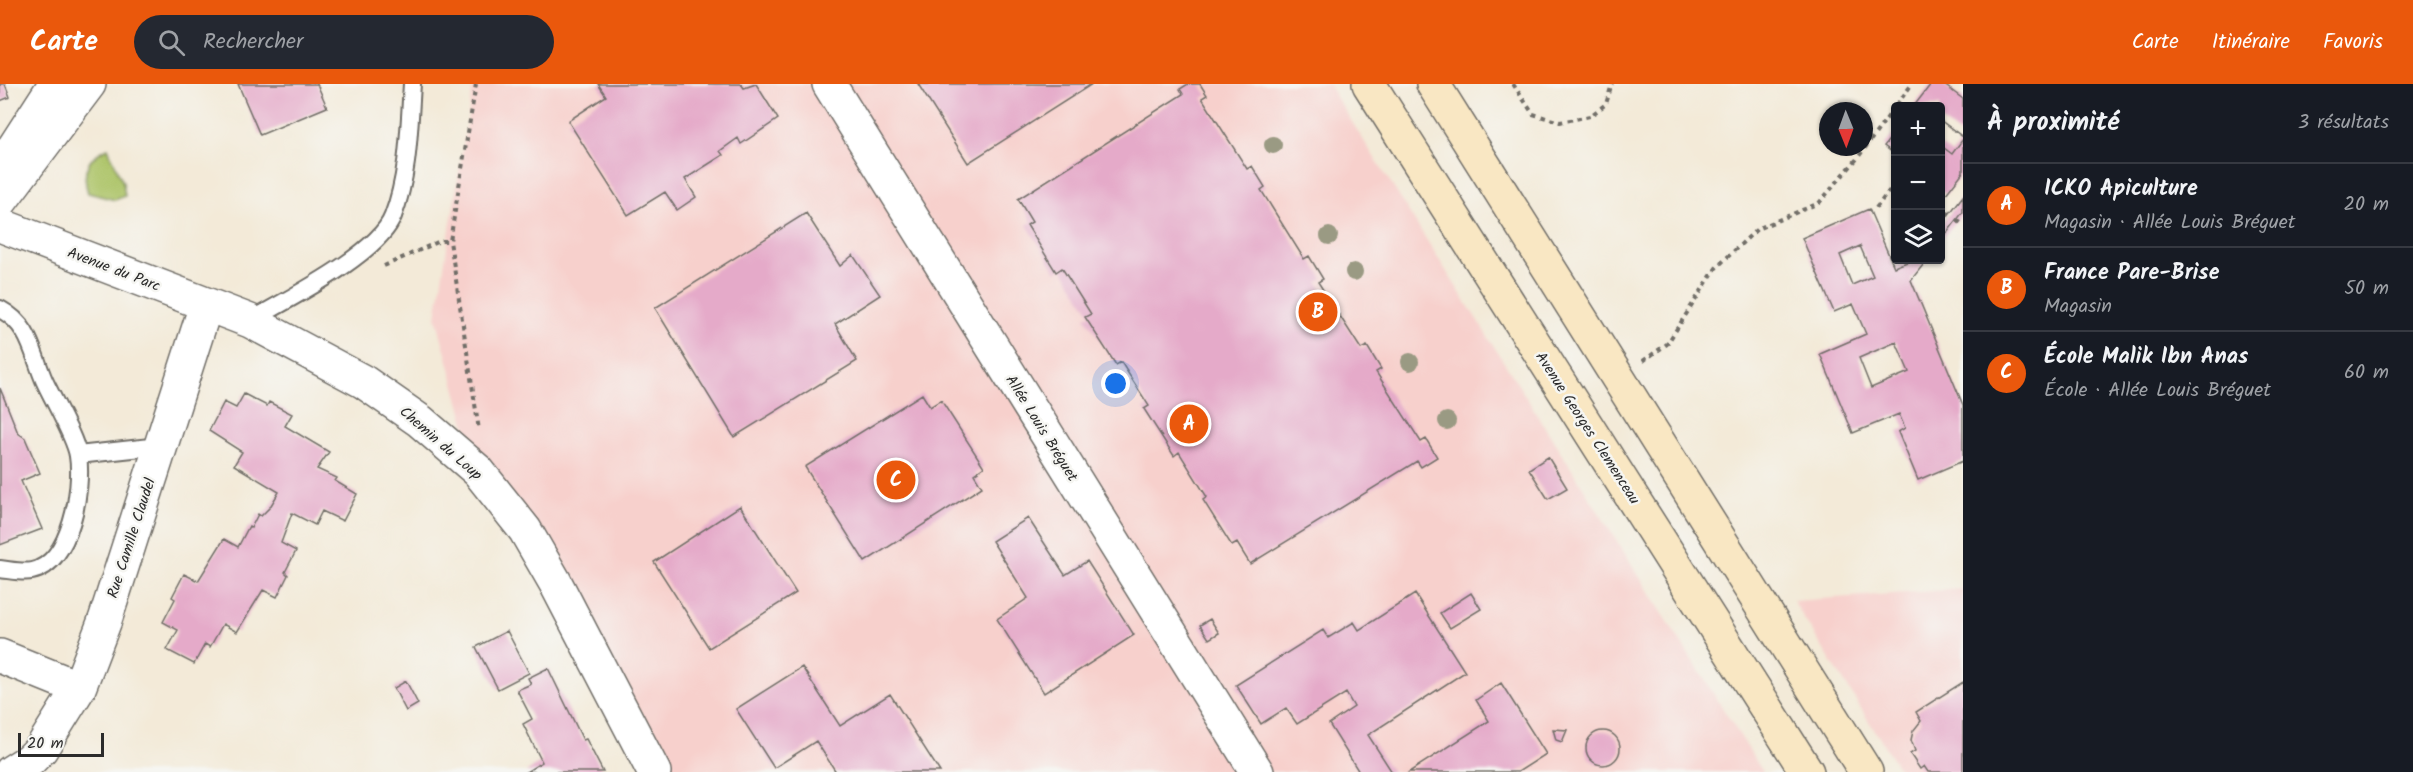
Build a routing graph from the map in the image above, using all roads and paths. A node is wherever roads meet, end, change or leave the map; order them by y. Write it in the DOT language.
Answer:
graph roads {
  1 [pos="55,84"];
  2 [pos="89,84"];
  3 [pos="412,84"];
  4 [pos="476,84"];
  5 [pos="829,84"];
  6 [pos="1369,84"];
  7 [pos="1433,84"];
  8 [pos="1512,84"];
  9 [pos="1612,84"];
  10 [pos="1912,84"];
  11 [pos="0,169"];
  12 [pos="1891,188"];
  13 [pos="0,202"];
  14 [pos="1876,208"];
  15 [pos="1944,210"];
  16 [pos="1949,214"];
  17 [pos="1957,220"];
  18 [pos="0,225"];
  19 [pos="1963,225"];
  20 [pos="0,309"];
  21 [pos="228,313"];
  22 [pos="1619,378"];
  23 [pos="160,446"];
  24 [pos="78,454"];
  25 [pos="478,471"];
  26 [pos="0,569"];
  27 [pos="0,656"];
  28 [pos="79,688"];
  29 [pos="11,772"];
  30 [pos="654,772"];
  31 [pos="1257,772"];
  32 [pos="1807,772"];
  33 [pos="1866,772"];
  1 -- 11 [label="street"];
  2 -- 13 [label="street"];
  3 -- 21 [label="lane"];
  4 -- 25 [label="path"];
  5 -- 31 [label="street, Allée Louis Bréguet"];
  6 -- 32 [label="main road, Avenue Georges Clemenceau"];
  7 -- 22 [label="main road"];
  8 -- 9 [label="path"];
  10 -- 22 [label="path"];
  12 -- 14 [label="path"];
  15 -- 16 [label="path"];
  17 -- 19 [label="path"];
  18 -- 21 [label="street, Avenue du Parc"];
  20 -- 24 [label="lane"];
  21 -- 23 [label="street, Rue Camille Claudel"];
  21 -- 25 [label="street, Chemin du Loup"];
  22 -- 33 [label="main road"];
  23 -- 24 [label="lane"];
  23 -- 28 [label="street, Rue Camille Claudel"];
  24 -- 26 [label="lane"];
  25 -- 30 [label="street, Chemin du Loup"];
  27 -- 28 [label="street"];
  28 -- 29 [label="street, Rue Camille Claudel"];
}
